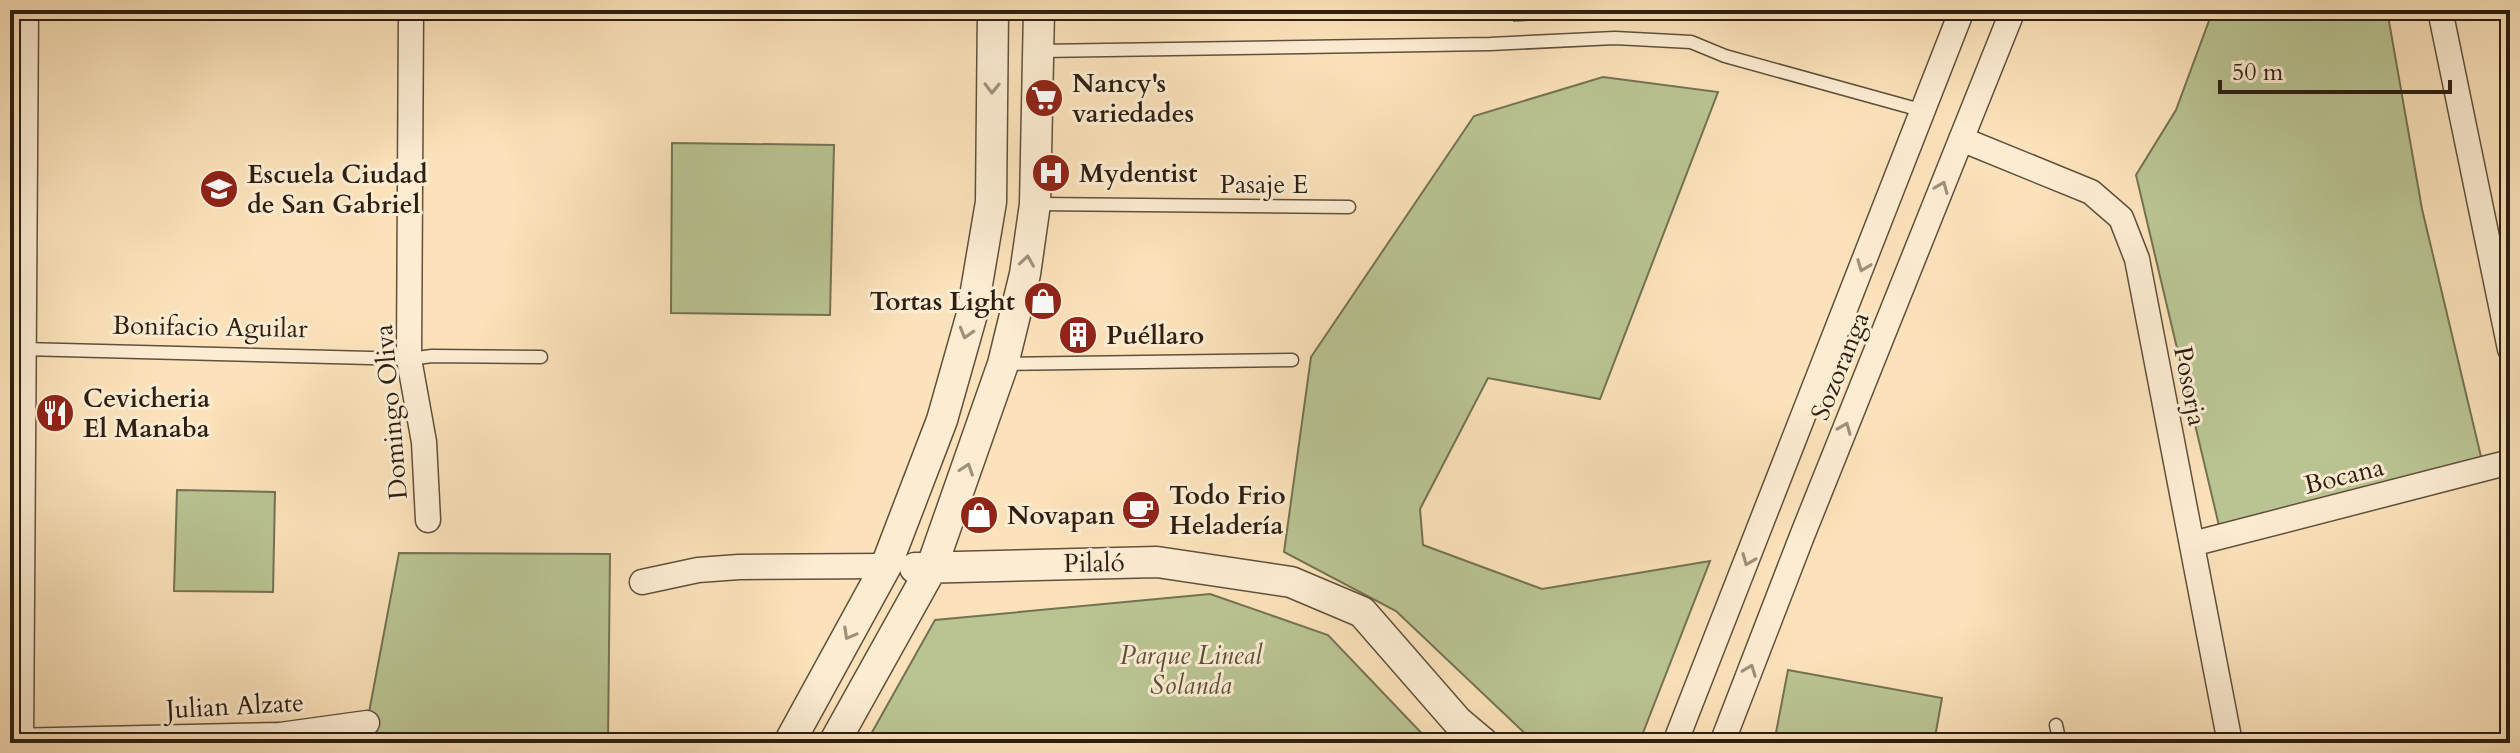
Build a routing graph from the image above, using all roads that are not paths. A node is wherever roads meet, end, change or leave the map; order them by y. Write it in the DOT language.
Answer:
graph roads {
  1 [pos="26,10"];
  2 [pos="411,10"];
  3 [pos="993,10"];
  4 [pos="1039,10"];
  5 [pos="1962,10"];
  6 [pos="2013,10"];
  7 [pos="2440,10"];
  8 [pos="1040,51"];
  9 [pos="1924,111"];
  10 [pos="1961,139"];
  11 [pos="1035,204"];
  12 [pos="1349,207"];
  13 [pos="17,349"];
  14 [pos="2510,349"];
  15 [pos="541,357"];
  16 [pos="409,359"];
  17 [pos="1292,360"];
  18 [pos="1003,364"];
  19 [pos="2510,462"];
  20 [pos="1764,519"];
  21 [pos="428,520"];
  22 [pos="1802,536"];
  23 [pos="2192,544"];
  24 [pos="886,566"];
  25 [pos="931,569"];
  26 [pos="642,582"];
  27 [pos="367,723"];
  28 [pos="2056,725"];
  29 [pos="303,737"];
  30 [pos="17,742"];
  31 [pos="789,743"];
  32 [pos="834,743"];
  33 [pos="1483,743"];
  34 [pos="1675,743"];
  35 [pos="1722,743"];
  36 [pos="2060,743"];
  37 [pos="2230,743"];
  1 -- 13 [label="street"];
  2 -- 16 [label="street, Domingo Oliva"];
  3 -- 24 [label="street, one-way"];
  4 -- 8 [label="street"];
  5 -- 9 [label="street, Sozoranga"];
  6 -- 10 [label="street, Sozoranga"];
  7 -- 14 [label="street"];
  8 -- 9 [label="lane"];
  8 -- 11 [label="street"];
  9 -- 20 [label="street, Sozoranga, one-way"];
  22 -- 10 [label="street, Sozoranga, one-way"];
  10 -- 23 [label="street, Posorja"];
  11 -- 12 [label="lane, Pasaje E"];
  18 -- 11 [label="street, one-way"];
  13 -- 16 [label="lane, Bonifacio Aguilar"];
  13 -- 30 [label="street"];
  15 -- 16 [label="lane, Bonifacio Aguilar"];
  16 -- 21 [label="street, Domingo Oliva"];
  17 -- 18 [label="lane"];
  25 -- 18 [label="street, one-way"];
  19 -- 23 [label="street, Bocana"];
  20 -- 22 [label="street"];
  20 -- 34 [label="street, Sozoranga, one-way"];
  35 -- 22 [label="street, Sozoranga, one-way"];
  23 -- 37 [label="street, Posorja"];
  24 -- 25 [label="street, Pilaló"];
  24 -- 26 [label="street, Pilaló"];
  24 -- 31 [label="street, one-way"];
  25 -- 32 [label="street"];
  25 -- 33 [label="street, Pilaló"];
  27 -- 29 [label="street, Julian Alzate"];
  28 -- 36 [label="lane"];
  29 -- 30 [label="street, Julian Alzate"];
}
